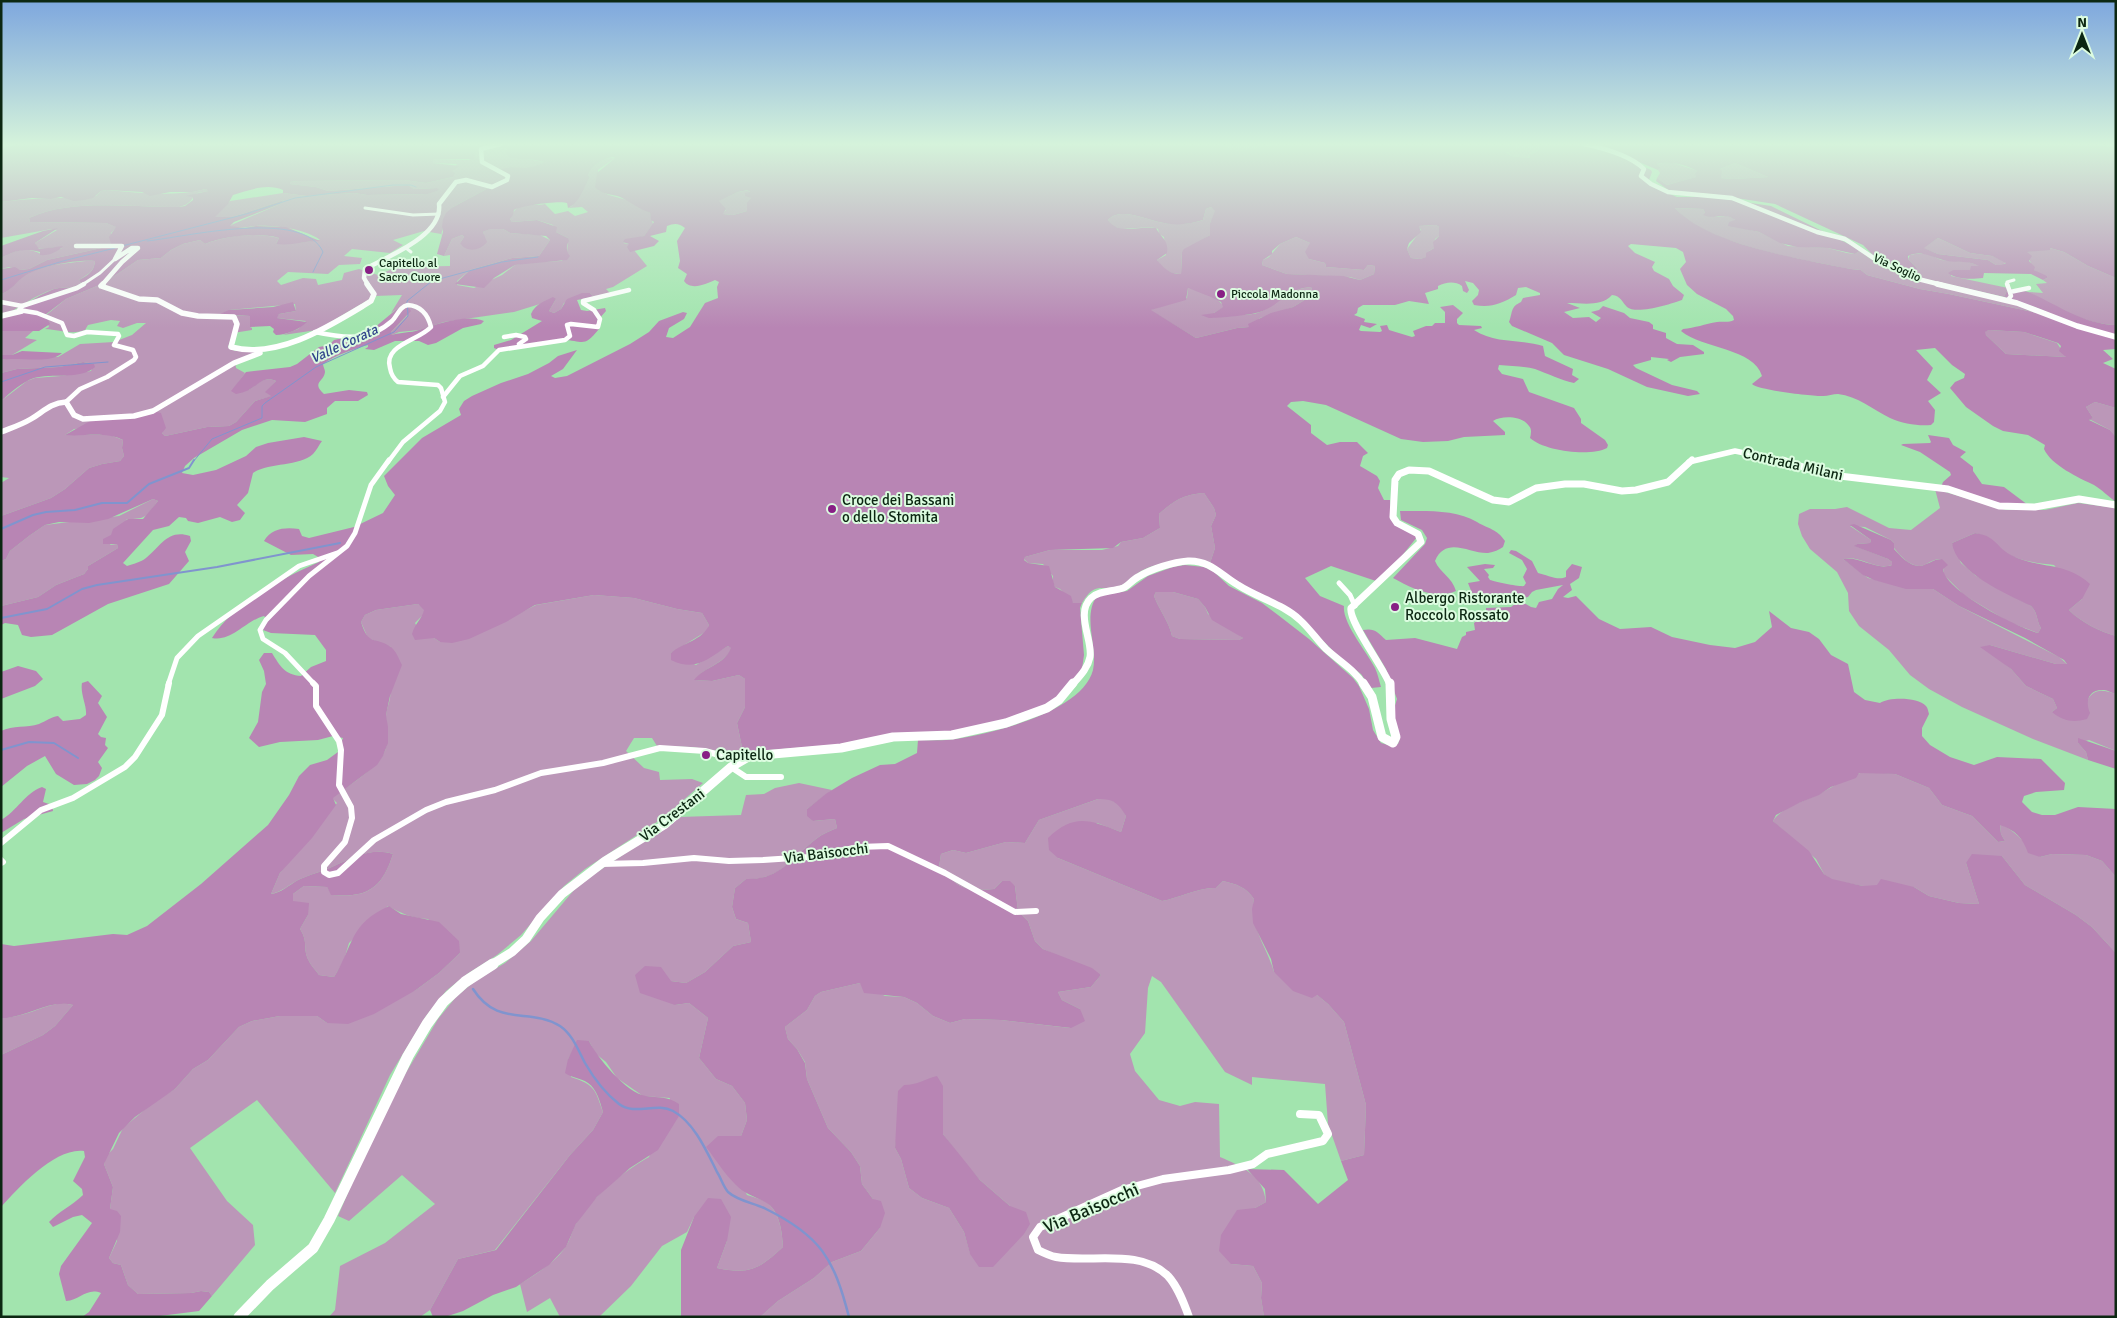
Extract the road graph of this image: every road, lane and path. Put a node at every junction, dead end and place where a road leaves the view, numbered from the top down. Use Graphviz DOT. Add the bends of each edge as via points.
graph roads {
  1 [pos="439,206"];
  2 [pos="1753,206"];
  3 [pos="365,208"];
  4 [pos="439,214"];
  5 [pos="76,246"];
  6 [pos="406,248"];
  7 [pos="411,252"];
  8 [pos="116,259"];
  9 [pos="2014,280"];
  10 [pos="2029,288"];
  11 [pos="629,290"];
  12 [pos="2010,292"];
  13 [pos="2008,300"];
  14 [pos="1,302"];
  15 [pos="22,308"];
  16 [pos="1,316"];
  17 [pos="315,332"];
  18 [pos="504,337"];
  19 [pos="2116,337"];
  20 [pos="516,346"];
  21 [pos="271,349"];
  22 [pos="443,396"];
  23 [pos="66,402"];
  24 [pos="1,432"];
  25 [pos="2116,506"];
  26 [pos="341,551"];
  27 [pos="1338,583"];
  28 [pos="1355,606"];
  29 [pos="740,760"];
  30 [pos="731,767"];
  31 [pos="781,777"];
  32 [pos="1,843"];
  33 [pos="601,864"];
  34 [pos="1036,911"];
  35 [pos="1300,1114"];
  36 [pos="239,1317"];
  37 [pos="1189,1317"];
  1 -- 4 [label="street"];
  2 -- 13 [label="street, Via Soglio" via="1817,232 1854,243 1878,261 1914,278"];
  3 -- 4 [label="street" via="413,215"];
  4 -- 6 [label="street" via="434,226"];
  5 -- 8 [label="street" via="122,246"];
  6 -- 7 [label="street"];
  6 -- 17 [label="street" via="365,269 363,276 372,290 373,299"];
  8 -- 15 [label="street" via="77,288"];
  8 -- 21 [label="street" via="132,248 138,248 101,286 139,299 157,300 198,316 234,317 237,324 231,347 239,350"];
  9 -- 12 [label="street" via="2007,282"];
  10 -- 12 [label="street"];
  11 -- 20 [label="street" via="583,301 600,319 598,327 571,324 567,328 570,336 564,340"];
  12 -- 13 [label="street"];
  13 -- 19 [label="street, Via Soglio"];
  14 -- 15 [label="street"];
  15 -- 16 [label="street"];
  15 -- 23 [label="street" via="62,323 67,334 72,336 87,332 118,334 120,336 114,345 133,350 136,357 107,377 73,392"];
  17 -- 21 [label="street"];
  17 -- 22 [label="street" via="347,339 362,337 386,327 401,308 414,306 425,313 430,329 396,349 388,363 396,381 438,385"];
  18 -- 20 [label="street" via="525,337"];
  20 -- 22 [label="street" via="497,352 483,366 460,376 448,394"];
  21 -- 23 [label="street" via="234,363 153,411 134,416 83,419 74,415"];
  22 -- 26 [label="street" via="442,408 407,437 370,485 352,540"];
  23 -- 24 [label="street" via="50,404 29,420"];
  25 -- 28 [label="street, Contrada Milani" via="2079,499 2035,507 2004,507 1956,491 1823,474 1738,451 1690,461 1668,482 1628,491 1565,484 1536,488 1516,500 1503,502 1429,471 1406,470 1395,480 1393,517 1397,523 1418,534 1421,542"];
  26 -- 29 [label="street, Via Crestani" via="309,576 260,630 263,639 285,653 316,686 316,706 340,741 338,785 352,818 345,842 324,866 324,872 330,875 338,873 374,840 432,807 486,793 540,773 660,748 705,751"];
  26 -- 32 [label="street" via="299,566 198,636 177,658 162,715 135,757 104,781 41,810"];
  27 -- 28 [label="street" via="1350,595"];
  28 -- 29 [label="street, Via Crestani" via="1350,610 1351,616 1391,687 1394,742 1382,737 1373,701 1362,680 1326,649 1300,620 1236,585 1211,565 1194,561 1150,572 1137,577 1124,588 1101,592 1090,599 1085,623 1090,662 1054,704 1000,725 952,734 904,736 832,749 750,756"];
  29 -- 30 [label="street, Via Crestani"];
  30 -- 31 [label="street" via="746,777"];
  30 -- 33 [label="street, Via Crestani" via="664,825"];
  33 -- 34 [label="street, Via Baisocchi" via="694,858 763,860 888,846 1015,912"];
  33 -- 36 [label="street, Via Crestani" via="562,894 512,952 465,982 442,1002 408,1056 330,1220 313,1248"];
  35 -- 37 [label="street, Via Baisocchi" via="1319,1115 1328,1134 1323,1141 1267,1154 1253,1164 1229,1170 1163,1179 1122,1190 1040,1228 1033,1237 1038,1250 1054,1257 1145,1263 1167,1274"];
}
